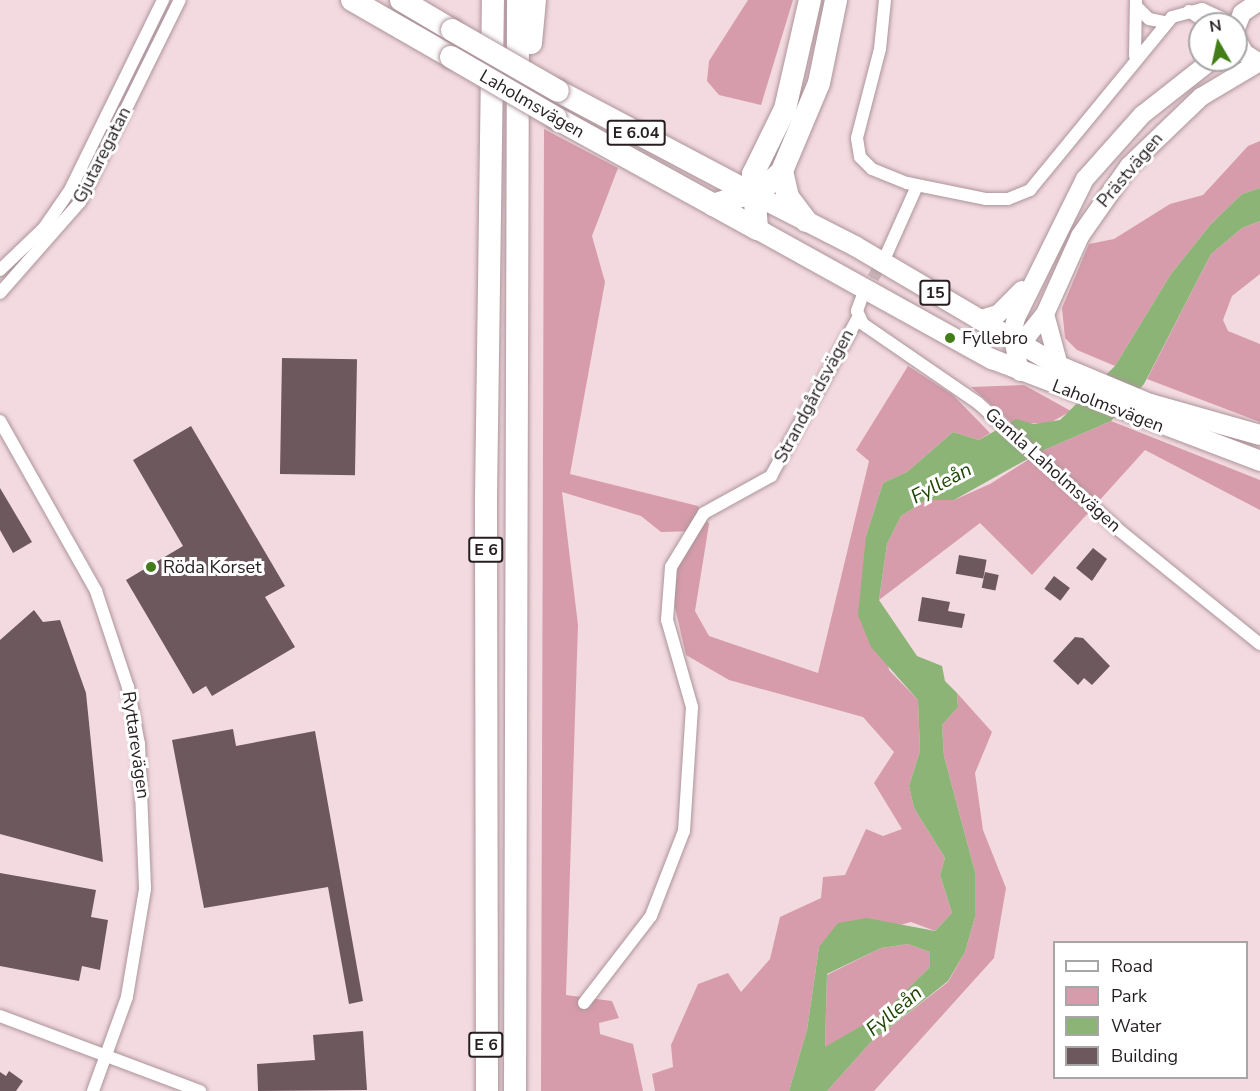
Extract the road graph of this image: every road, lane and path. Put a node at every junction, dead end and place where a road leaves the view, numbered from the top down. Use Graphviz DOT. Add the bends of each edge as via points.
graph roads {
  1 [pos="163,0"];
  2 [pos="180,0"];
  3 [pos="352,0"];
  4 [pos="401,0"];
  5 [pos="488,0"];
  6 [pos="493,0"];
  7 [pos="518,0"];
  8 [pos="535,0"];
  9 [pos="810,0"];
  10 [pos="836,0"];
  11 [pos="885,0"];
  12 [pos="1136,3"];
  13 [pos="1188,10"];
  14 [pos="1191,12"];
  15 [pos="1215,12"];
  16 [pos="1165,22"];
  17 [pos="493,33"];
  18 [pos="1134,60"];
  19 [pos="1259,63"];
  20 [pos="1196,72"];
  21 [pos="761,156"];
  22 [pos="782,171"];
  23 [pos="714,174"];
  24 [pos="917,186"];
  25 [pos="751,193"];
  26 [pos="713,205"];
  27 [pos="806,220"];
  28 [pos="757,229"];
  29 [pos="515,245"];
  30 [pos="887,253"];
  31 [pos="0,270"];
  32 [pos="1034,275"];
  33 [pos="0,293"];
  34 [pos="862,297"];
  35 [pos="1045,314"];
  36 [pos="858,318"];
  37 [pos="978,320"];
  38 [pos="1013,342"];
  39 [pos="959,343"];
  40 [pos="1059,366"];
  41 [pos="1020,372"];
  42 [pos="0,421"];
  43 [pos="1260,435"];
  44 [pos="1260,461"];
  45 [pos="1260,644"];
  46 [pos="584,1003"];
  47 [pos="0,1016"];
  48 [pos="106,1053"];
  49 [pos="93,1091"];
  50 [pos="200,1091"];
  51 [pos="487,1091"];
  52 [pos="515,1091"];
  1 -- 31 [label="street, Gjutaregatan" via="70,190 38,234"];
  2 -- 33 [label="street, Gjutaregatan" via="80,202"];
  3 -- 26 [label="highway, Laholmsvägen / E 6.04, bridge"];
  4 -- 23 [label="highway, Laholmsvägen / E 6.04, bridge" via="558,91"];
  5 -- 17 [label="highway"];
  6 -- 17 [label="highway, E 6"];
  7 -- 29 [label="highway, E 6"];
  8 -- 29 [label="highway" via="526,221"];
  9 -- 21 [label="highway" via="794,83"];
  10 -- 22 [label="highway" via="819,83"];
  11 -- 24 [label="street" via="880,49 858,152 872,169"];
  12 -- 16 [label="street" via="1149,19"];
  12 -- 18 [label="street"];
  13 -- 14 [label="street"];
  13 -- 15 [label="street"];
  13 -- 16 [label="street"];
  16 -- 18 [label="street"];
  17 -- 51 [label="highway, E 6" via="486,498"];
  18 -- 24 [label="street" via="1030,190 1008,199 986,199"];
  19 -- 35 [label="street, Prästvägen" via="1201,97 1129,166 1080,236"];
  20 -- 32 [label="street, Prästvägen" via="1142,115 1101,157 1068,207"];
  21 -- 23 [label="highway"];
  21 -- 25 [label="highway"];
  22 -- 25 [label="highway"];
  22 -- 27 [label="highway" via="788,197"];
  23 -- 25 [label="highway, Laholmsvägen / E 6.04"];
  24 -- 30 [label="street"];
  25 -- 26 [label="highway"];
  25 -- 27 [label="main road, Laholmsvägen / 15"];
  25 -- 28 [label="highway"];
  26 -- 28 [label="highway, Laholmsvägen / E 6.04"];
  27 -- 37 [label="main road, Laholmsvägen / 15"];
  28 -- 39 [label="main road, Laholmsvägen / 15"];
  29 -- 52 [label="highway, E 6"];
  32 -- 37 [label="street, Prästvägen" via="1006,308"];
  32 -- 38 [label="street, Prästvägen" via="1016,318"];
  34 -- 36 [label="street"];
  35 -- 38 [label="street, Prästvägen" via="1028,335"];
  35 -- 40 [label="street"];
  36 -- 45 [label="street, Gamla Laholmsvägen" via="994,417 1042,463"];
  36 -- 46 [label="street, Strandgårdsvägen" via="771,476 704,513 671,567 667,620 692,707 684,831 651,916"];
  37 -- 38 [label="main road, Laholmsvägen / 15"];
  38 -- 39 [label="main road, Laholmsvägen / 15"];
  38 -- 40 [label="main road, Laholmsvägen / 15"];
  38 -- 41 [label="street, Prästvägen"];
  39 -- 41 [label="main road, Laholmsvägen / 15"];
  40 -- 43 [label="main road, Laholmsvägen / 15" via="1206,420"];
  41 -- 44 [label="main road, Laholmsvägen / 15"];
  42 -- 48 [label="street, Ryttarevägen" via="96,591 128,687 139,744 146,889 127,997"];
  47 -- 48 [label="street"];
  48 -- 49 [label="street, Ryttarevägen"];
  48 -- 50 [label="street"];
}
